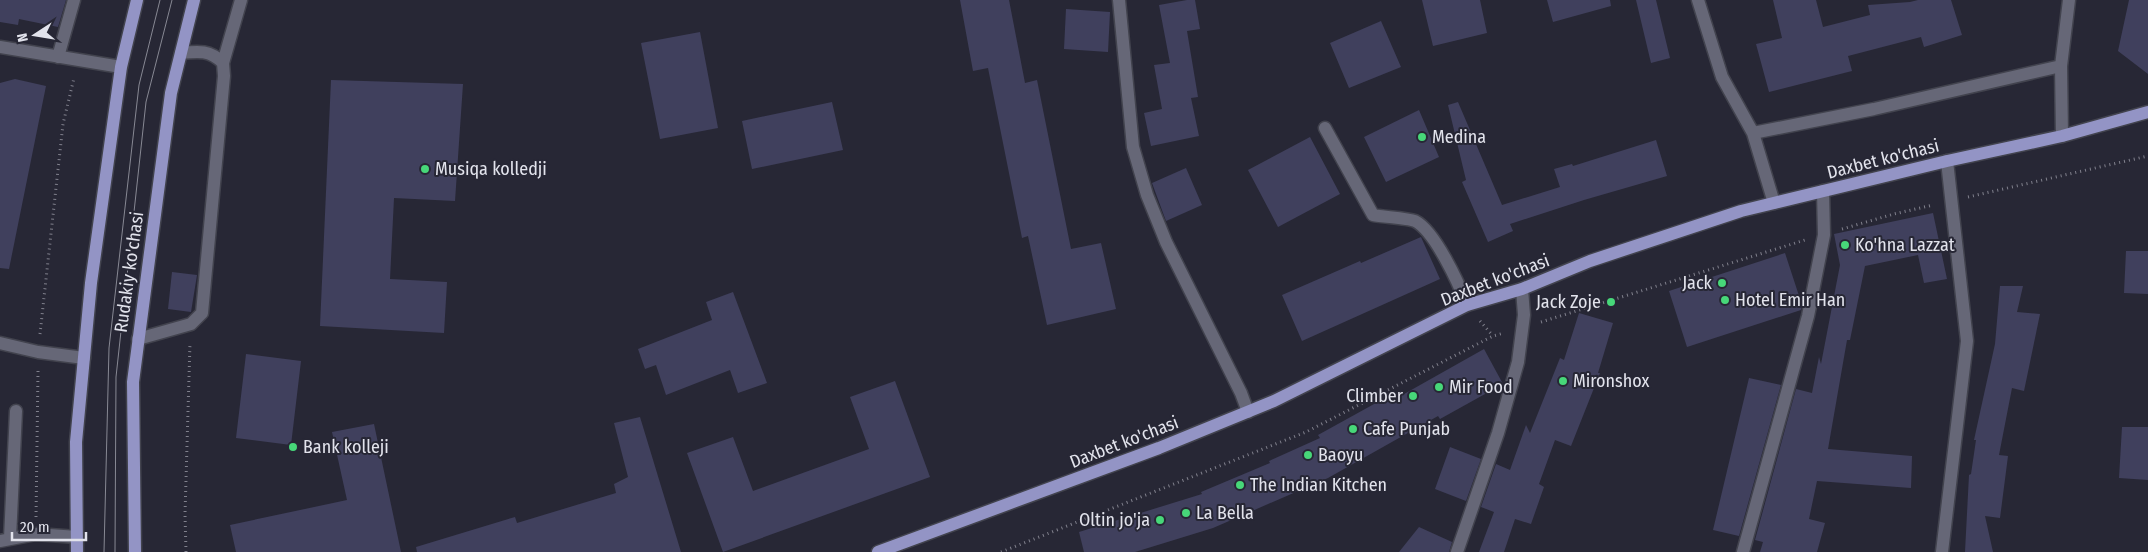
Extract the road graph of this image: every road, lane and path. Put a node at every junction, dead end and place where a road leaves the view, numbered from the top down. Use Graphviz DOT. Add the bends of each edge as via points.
graph roads {
  1 [pos="74,0"];
  2 [pos="137,0"];
  3 [pos="194,0"];
  4 [pos="241,0"];
  5 [pos="1119,0"];
  6 [pos="1698,0"];
  7 [pos="2069,0"];
  8 [pos="0,48"];
  9 [pos="181,53"];
  10 [pos="58,57"];
  11 [pos="78,61"];
  12 [pos="223,63"];
  13 [pos="2061,66"];
  14 [pos="121,67"];
  15 [pos="2148,112"];
  16 [pos="1325,128"];
  17 [pos="1754,133"];
  18 [pos="2062,136"];
  19 [pos="2148,156"];
  20 [pos="1948,161"];
  21 [pos="1823,191"];
  22 [pos="1952,201"];
  23 [pos="1774,203"];
  24 [pos="1824,234"];
  25 [pos="1522,289"];
  26 [pos="1467,305"];
  27 [pos="190,324"];
  28 [pos="1523,328"];
  29 [pos="138,339"];
  30 [pos="0,343"];
  31 [pos="38,352"];
  32 [pos="84,358"];
  33 [pos="16,411"];
  34 [pos="1248,412"];
  35 [pos="36,534"];
  36 [pos="77,537"];
  37 [pos="5,540"];
  38 [pos="77,552"];
  39 [pos="135,552"];
  40 [pos="186,552"];
  41 [pos="878,552"];
  42 [pos="1001,552"];
  43 [pos="1457,552"];
  44 [pos="1743,552"];
  45 [pos="1942,552"];
  1 -- 10 [label="street"];
  2 -- 14 [label="main road, Rudakiy ko'chasi"];
  3 -- 9 [label="main road, Rudakiy ko'chasi"];
  4 -- 12 [label="street"];
  5 -- 34 [label="street" via="1133,147 1147,195 1166,242"];
  6 -- 17 [label="street" via="1722,77"];
  7 -- 13 [label="street"];
  8 -- 10 [label="street"];
  9 -- 12 [label="street" via="204,51"];
  9 -- 29 [label="main road, Rudakiy ko'chasi" via="171,93"];
  10 -- 11 [label="street"];
  11 -- 14 [label="street"];
  11 -- 31 [label="path" via="63,124"];
  12 -- 27 [label="street" via="202,313"];
  13 -- 17 [label="street" via="1874,110"];
  13 -- 18 [label="street"];
  14 -- 32 [label="main road, Rudakiy ko'chasi" via="91,283"];
  15 -- 18 [label="main road, Daxbet ko'chasi"];
  16 -- 26 [label="street" via="1373,215 1413,220 1425,227 1457,279"];
  17 -- 23 [label="street"];
  18 -- 20 [label="main road, Daxbet ko'chasi"];
  19 -- 22 [label="path"];
  20 -- 21 [label="main road, Daxbet ko'chasi"];
  20 -- 22 [label="street"];
  21 -- 23 [label="main road, Daxbet ko'chasi"];
  21 -- 24 [label="street"];
  22 -- 24 [label="path"];
  22 -- 45 [label="street" via="1966,341"];
  23 -- 25 [label="main road, Daxbet ko'chasi" via="1740,211 1590,261"];
  24 -- 28 [label="path"];
  24 -- 44 [label="street" via="1808,316"];
  25 -- 26 [label="main road, Daxbet ko'chasi"];
  25 -- 28 [label="street"];
  26 -- 34 [label="main road, Daxbet ko'chasi"];
  27 -- 29 [label="street"];
  27 -- 40 [label="path"];
  28 -- 42 [label="path" via="1493,336 1306,432"];
  28 -- 43 [label="street" via="1518,362 1498,433"];
  29 -- 39 [label="main road, Rudakiy ko'chasi" via="133,382"];
  30 -- 31 [label="street"];
  31 -- 32 [label="street"];
  31 -- 35 [label="path"];
  32 -- 36 [label="main road, Rudakiy ko'chasi" via="76,442"];
  33 -- 37 [label="street"];
  34 -- 41 [label="main road, Daxbet ko'chasi"];
  35 -- 36 [label="street"];
  35 -- 37 [label="street"];
  36 -- 38 [label="main road, Rudakiy ko'chasi"];
}
